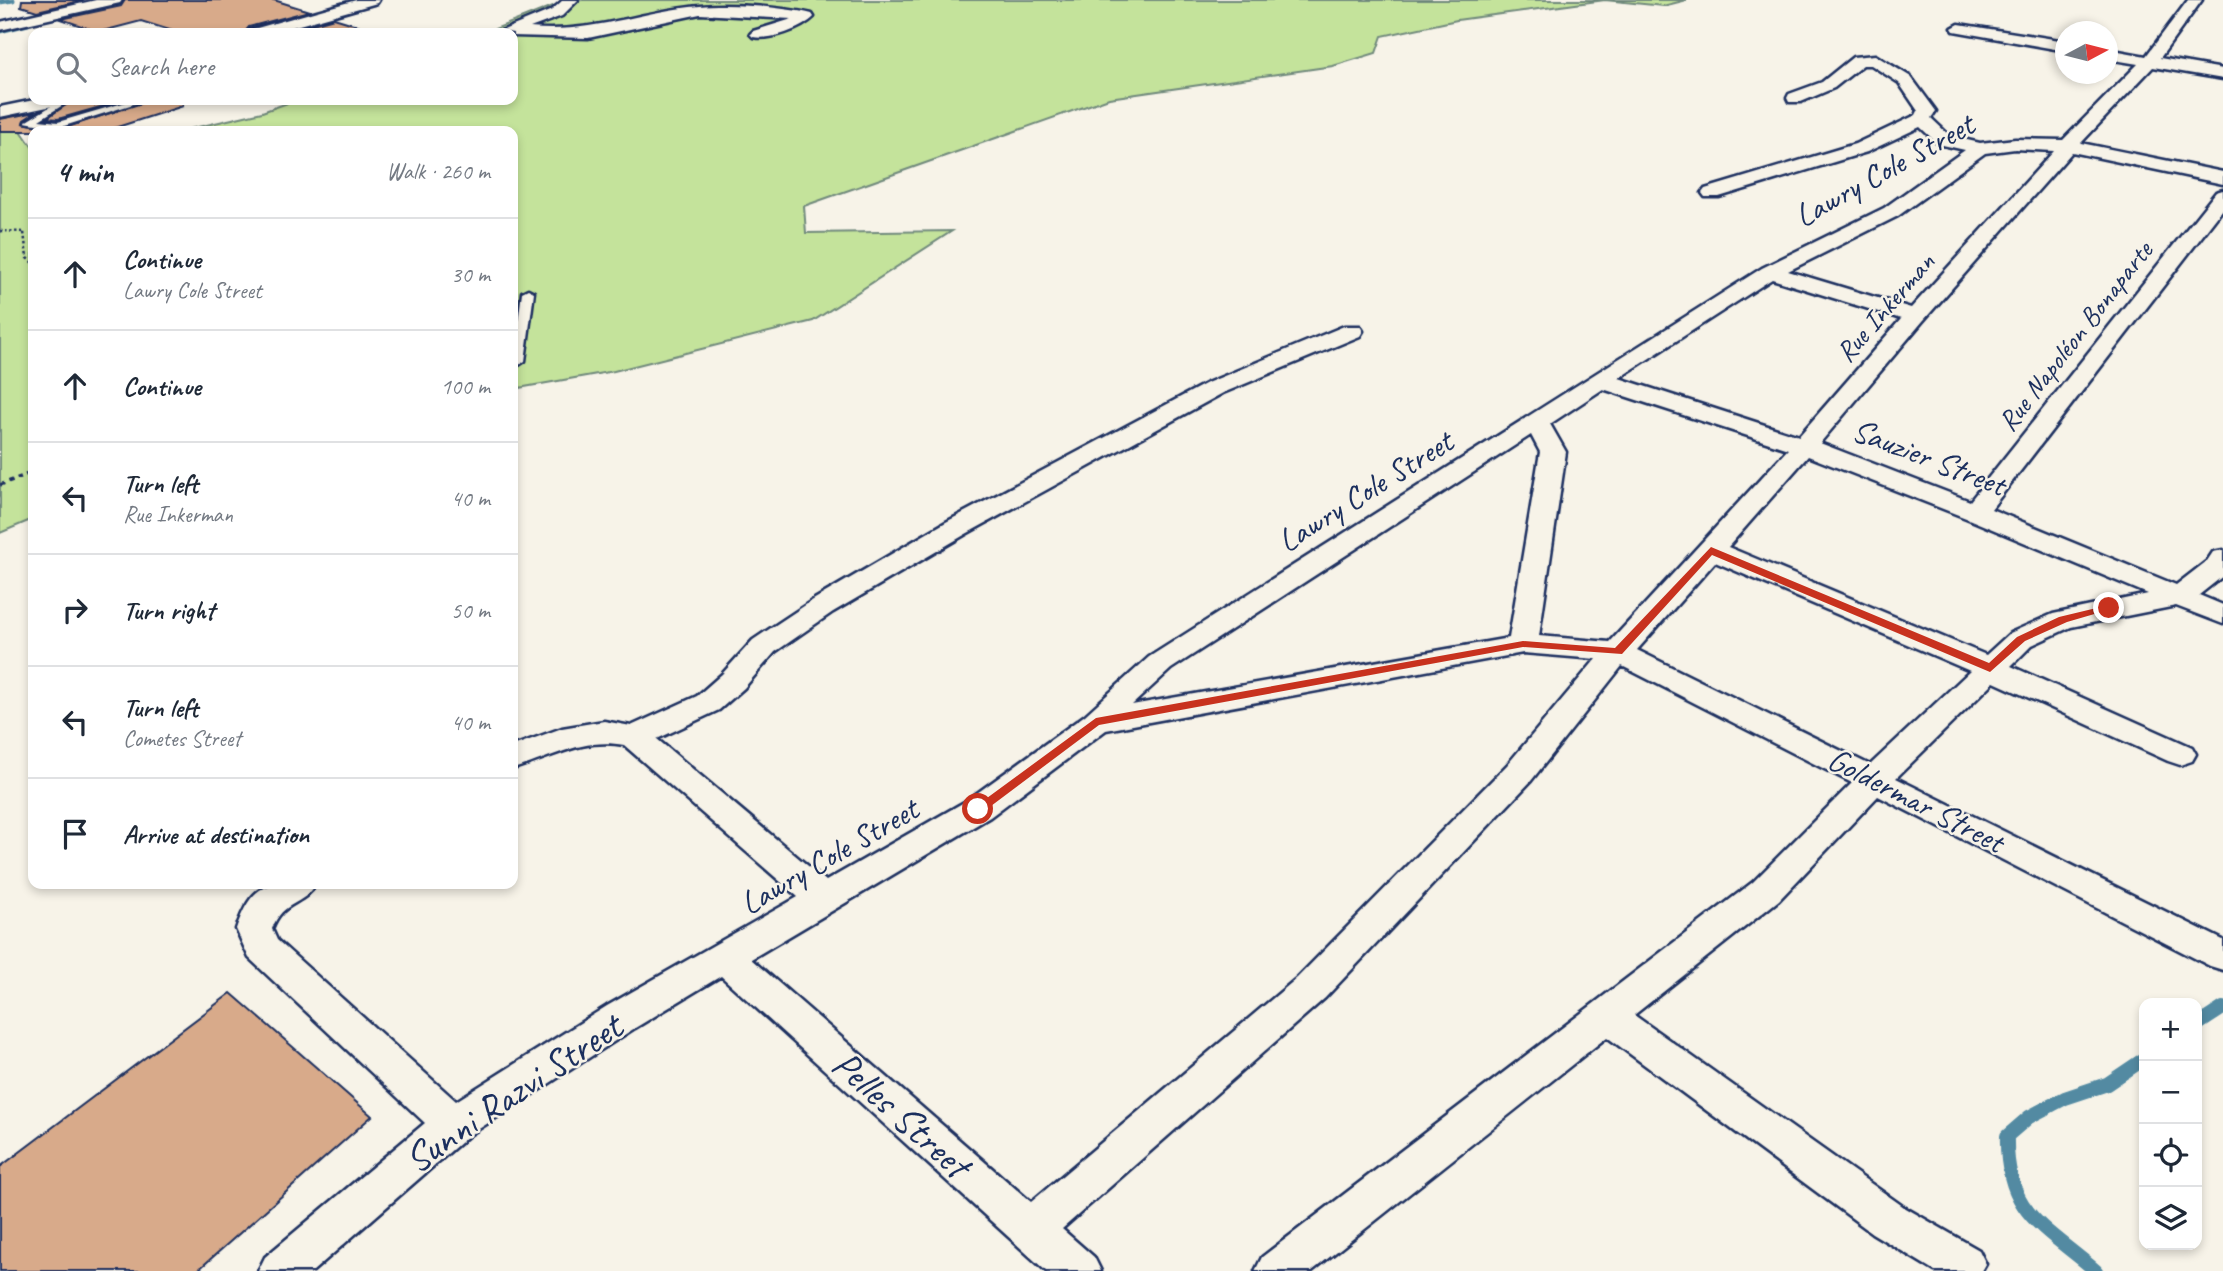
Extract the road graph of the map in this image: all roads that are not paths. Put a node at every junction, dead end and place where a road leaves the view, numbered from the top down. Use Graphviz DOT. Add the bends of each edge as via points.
graph roads {
  1 [pos="114,0"];
  2 [pos="372,0"];
  3 [pos="571,0"];
  4 [pos="2195,0"];
  5 [pos="0,26"];
  6 [pos="273,28"];
  7 [pos="517,28"];
  8 [pos="1959,28"];
  9 [pos="518,32"];
  10 [pos="758,34"];
  11 [pos="2055,44"];
  12 [pos="2118,56"];
  13 [pos="2150,61"];
  14 [pos="2223,74"];
  15 [pos="1795,97"];
  16 [pos="32,105"];
  17 [pos="59,105"];
  18 [pos="125,105"];
  19 [pos="0,112"];
  20 [pos="1922,119"];
  21 [pos="2068,146"];
  22 [pos="1980,148"];
  23 [pos="2223,178"];
  24 [pos="1712,193"];
  25 [pos="2223,196"];
  26 [pos="1769,272"];
  27 [pos="528,292"];
  28 [pos="1915,316"];
  29 [pos="1352,331"];
  30 [pos="519,361"];
  31 [pos="1603,381"];
  32 [pos="1537,423"];
  33 [pos="1804,446"];
  34 [pos="1975,512"];
  35 [pos="1711,550"];
  36 [pos="2223,558"];
  37 [pos="2178,597"];
  38 [pos="2223,615"];
  39 [pos="1523,644"];
  40 [pos="1618,652"];
  41 [pos="1990,668"];
  42 [pos="1096,722"];
  43 [pos="634,737"];
  44 [pos="2180,754"];
  45 [pos="518,756"];
  46 [pos="1875,779"];
  47 [pos="290,889"];
  48 [pos="824,899"];
  49 [pos="2218,953"];
  50 [pos="725,958"];
  51 [pos="1606,1015"];
  52 [pos="453,1124"];
  53 [pos="1030,1229"];
  54 [pos="1964,1264"];
  55 [pos="281,1271"];
  56 [pos="1078,1271"];
  57 [pos="1278,1271"];
  1 -- 5 [label="street"];
  2 -- 6 [label="street"];
  3 -- 7 [label="street" via="557,13"];
  4 -- 13 [label="street, Rue Inkerman"];
  8 -- 11 [label="street"];
  9 -- 10 [label="street" via="589,33 700,10 807,17"];
  12 -- 13 [label="street"];
  13 -- 14 [label="street"];
  13 -- 21 [label="street, Rue Inkerman"];
  15 -- 20 [label="street" via="1828,85 1859,60 1875,60 1905,80 1927,111"];
  16 -- 19 [label="street"];
  17 -- 18 [label="lane" via="30,122 58,125"];
  20 -- 22 [label="street" via="1944,140"];
  20 -- 24 [label="street" via="1861,148"];
  21 -- 22 [label="street, Lawry Cole Street"];
  21 -- 23 [label="street, Lawry Cole Street"];
  21 -- 28 [label="street, Rue Inkerman"];
  22 -- 26 [label="street, Lawry Cole Street" via="1891,212"];
  25 -- 34 [label="street, Rue Napoléon Bonaparte"];
  26 -- 28 [label="street"];
  26 -- 31 [label="street, Lawry Cole Street"];
  27 -- 30 [label="lane"];
  28 -- 33 [label="street, Rue Inkerman"];
  29 -- 43 [label="street" via="1215,388 956,528 764,646 708,703"];
  31 -- 32 [label="street, Lawry Cole Street"];
  31 -- 33 [label="street, Sauzier Street"];
  32 -- 39 [label="street" via="1553,452"];
  32 -- 42 [label="street, Lawry Cole Street" via="1160,663"];
  33 -- 34 [label="street, Sauzier Street"];
  33 -- 35 [label="street, Rue Inkerman"];
  34 -- 37 [label="street, Sauzier Street"];
  35 -- 40 [label="street, Rue Inkerman"];
  35 -- 41 [label="street"];
  36 -- 37 [label="street"];
  37 -- 38 [label="street, Sauzier Street"];
  37 -- 41 [label="street" via="2063,620 2021,639"];
  39 -- 40 [label="street"];
  39 -- 42 [label="street"];
  40 -- 46 [label="street, Goldermar Street"];
  40 -- 53 [label="street, Rue Inkerman" via="1519,773 1311,988"];
  41 -- 44 [label="street"];
  41 -- 46 [label="street"];
  42 -- 48 [label="street, Lawry Cole Street" via="978,809"];
  43 -- 45 [label="street" via="604,731 562,738"];
  43 -- 48 [label="street"];
  46 -- 49 [label="street, Goldermar Street"];
  46 -- 51 [label="street" via="1766,891"];
  47 -- 52 [label="street" via="262,906 254,929 262,948"];
  48 -- 50 [label="street, Lawry Cole Street"];
  50 -- 52 [label="street, Sunni Razvi Street" via="621,1017"];
  50 -- 53 [label="street, Pelles Street"];
  51 -- 54 [label="street" via="1888,1220"];
  51 -- 57 [label="street"];
  52 -- 55 [label="street, Sunni Razvi Street"];
  53 -- 56 [label="street, Pelles Street"];
}
